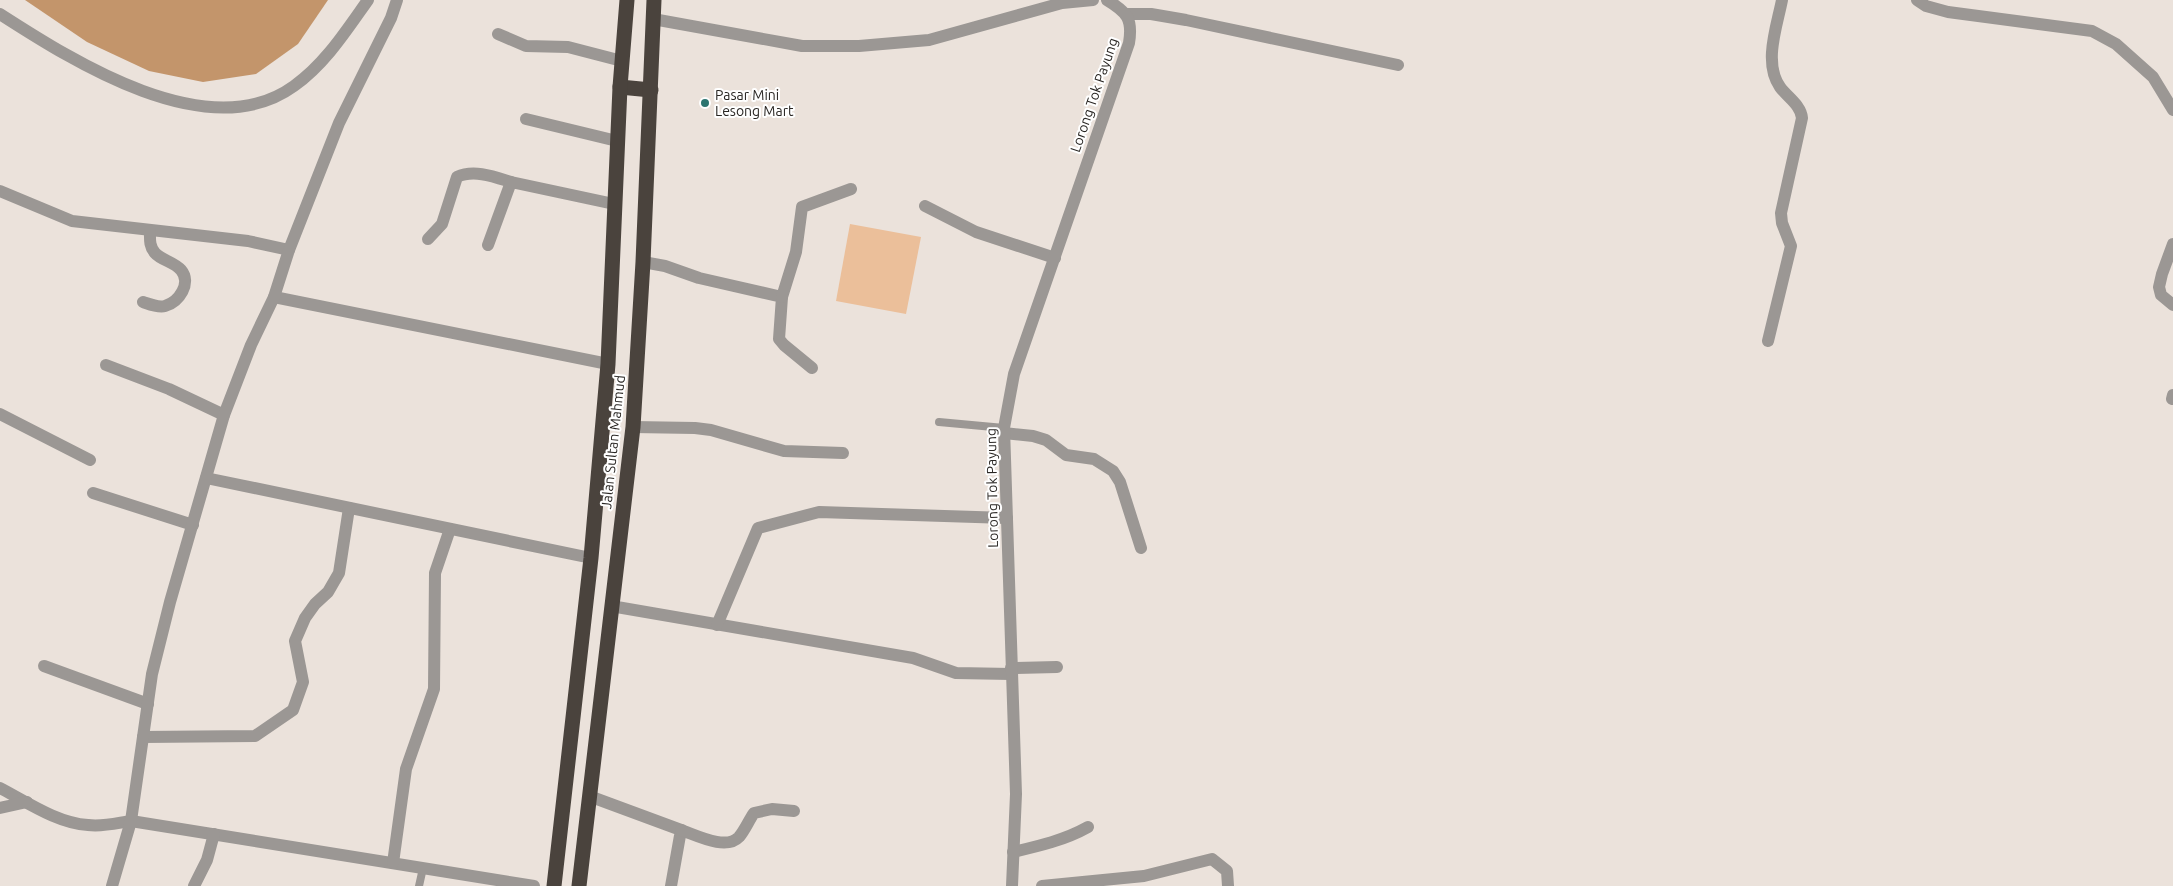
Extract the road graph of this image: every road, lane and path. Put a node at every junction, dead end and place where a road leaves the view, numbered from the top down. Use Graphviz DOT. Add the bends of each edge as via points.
graph roads {
  1 [pos="368,0"];
  2 [pos="397,0"];
  3 [pos="627,0"];
  4 [pos="654,0"];
  5 [pos="1092,0"];
  6 [pos="1107,0"];
  7 [pos="1782,0"];
  8 [pos="1917,0"];
  9 [pos="0,14"];
  10 [pos="1126,14"];
  11 [pos="654,19"];
  12 [pos="498,34"];
  13 [pos="622,62"];
  14 [pos="1398,65"];
  15 [pos="620,87"];
  16 [pos="651,90"];
  17 [pos="2173,110"];
  18 [pos="526,119"];
  19 [pos="617,141"];
  20 [pos="511,182"];
  21 [pos="850,189"];
  22 [pos="0,191"];
  23 [pos="614,204"];
  24 [pos="925,206"];
  25 [pos="150,231"];
  26 [pos="428,239"];
  27 [pos="488,244"];
  28 [pos="2173,244"];
  29 [pos="288,250"];
  30 [pos="1055,258"];
  31 [pos="643,262"];
  32 [pos="274,297"];
  33 [pos="782,297"];
  34 [pos="143,302"];
  35 [pos="2173,305"];
  36 [pos="1768,341"];
  37 [pos="608,364"];
  38 [pos="106,365"];
  39 [pos="812,368"];
  40 [pos="0,414"];
  41 [pos="224,416"];
  42 [pos="939,422"];
  43 [pos="633,427"];
  44 [pos="1004,431"];
  45 [pos="843,453"];
  46 [pos="90,460"];
  47 [pos="206,478"];
  48 [pos="93,492"];
  49 [pos="348,508"];
  50 [pos="1008,518"];
  51 [pos="193,525"];
  52 [pos="450,529"];
  53 [pos="1141,548"];
  54 [pos="591,558"];
  55 [pos="611,606"];
  56 [pos="717,625"];
  57 [pos="44,666"];
  58 [pos="1057,667"];
  59 [pos="1011,671"];
  60 [pos="148,704"];
  61 [pos="143,737"];
  62 [pos="0,788"];
  63 [pos="589,796"];
  64 [pos="27,802"];
  65 [pos="0,808"];
  66 [pos="794,811"];
  67 [pos="131,821"];
  68 [pos="1088,826"];
  69 [pos="681,830"];
  70 [pos="214,834"];
  71 [pos="1013,852"];
  72 [pos="393,863"];
  73 [pos="423,868"];
  74 [pos="112,886"];
  75 [pos="194,886"];
  76 [pos="419,886"];
  77 [pos="534,886"];
  78 [pos="554,886"];
  79 [pos="579,886"];
  80 [pos="671,886"];
  81 [pos="1012,886"];
  82 [pos="1042,886"];
  83 [pos="1228,886"];
  1 -- 9 [label="street" via="342,37 293,87 277,96 239,107 184,103 143,92 76,62"];
  2 -- 29 [label="street" via="339,123"];
  3 -- 13 [label="highway, Jalan Sultan Mahmud"];
  4 -- 11 [label="highway, Jalan Sultan Mahmud"];
  5 -- 11 [label="street" via="1062,3 930,40 858,46 802,46"];
  6 -- 10 [label="street"];
  7 -- 36 [label="street" via="1771,62 1779,86 1800,109 1802,118 1781,213 1791,246"];
  8 -- 17 [label="street" via="1948,12 2092,31 2116,44 2151,75"];
  10 -- 14 [label="street" via="1186,20"];
  10 -- 30 [label="street, Lorong Tok Payung" via="1131,28 1129,43"];
  11 -- 16 [label="highway, Jalan Sultan Mahmud"];
  12 -- 13 [label="street" via="526,46 568,47"];
  13 -- 15 [label="highway, Jalan Sultan Mahmud"];
  15 -- 16 [label="highway"];
  15 -- 19 [label="highway, Jalan Sultan Mahmud"];
  16 -- 31 [label="highway, Jalan Sultan Mahmud"];
  18 -- 19 [label="street"];
  19 -- 23 [label="highway, Jalan Sultan Mahmud"];
  20 -- 23 [label="street"];
  20 -- 26 [label="street" via="485,175 463,174 457,177 442,224"];
  20 -- 27 [label="street"];
  21 -- 33 [label="street" via="802,207 796,252"];
  22 -- 25 [label="street" via="72,221"];
  23 -- 37 [label="highway, Jalan Sultan Mahmud"];
  24 -- 30 [label="street" via="976,232"];
  25 -- 29 [label="street" via="248,241"];
  25 -- 34 [label="street" via="150,243 155,254 181,270 185,284 178,299 165,307"];
  28 -- 35 [label="street" via="2159,287 2161,296"];
  29 -- 32 [label="street"];
  30 -- 44 [label="street, Lorong Tok Payung" via="1014,374"];
  31 -- 33 [label="street"];
  31 -- 43 [label="highway, Jalan Sultan Mahmud"];
  32 -- 37 [label="street"];
  32 -- 41 [label="street" via="251,345"];
  33 -- 39 [label="street" via="779,340"];
  37 -- 54 [label="highway, Jalan Sultan Mahmud"];
  38 -- 41 [label="street" via="169,389"];
  40 -- 46 [label="street"];
  41 -- 47 [label="street"];
  42 -- 44 [label="lane"];
  43 -- 45 [label="street" via="695,428 784,450"];
  43 -- 55 [label="highway, Jalan Sultan Mahmud"];
  44 -- 50 [label="street, Lorong Tok Payung"];
  44 -- 53 [label="street" via="1046,440 1066,455 1094,459 1113,471 1120,482"];
  47 -- 49 [label="street"];
  47 -- 51 [label="street"];
  48 -- 51 [label="street"];
  49 -- 52 [label="street"];
  49 -- 61 [label="street" via="340,573 305,618 295,641 303,682 294,710 255,736"];
  50 -- 56 [label="street" via="819,512 758,528"];
  50 -- 59 [label="street, Lorong Tok Payung"];
  51 -- 60 [label="street" via="152,674"];
  52 -- 54 [label="street"];
  52 -- 72 [label="street" via="435,573 434,689 406,769"];
  54 -- 78 [label="highway, Jalan Sultan Mahmud"];
  55 -- 56 [label="street"];
  55 -- 63 [label="highway, Jalan Sultan Mahmud"];
  56 -- 59 [label="street" via="913,658 956,673"];
  57 -- 60 [label="street"];
  58 -- 59 [label="street"];
  59 -- 71 [label="street, Lorong Tok Payung" via="1016,794"];
  60 -- 61 [label="street"];
  61 -- 67 [label="street"];
  62 -- 64 [label="street"];
  63 -- 69 [label="street"];
  63 -- 79 [label="highway, Jalan Sultan Mahmud"];
  64 -- 65 [label="street"];
  64 -- 67 [label="street" via="78,824 101,826"];
  66 -- 69 [label="street" via="772,809 754,812 739,837 732,842 718,842"];
  67 -- 70 [label="street"];
  67 -- 74 [label="street"];
  68 -- 71 [label="street" via="1039,846"];
  69 -- 80 [label="street"];
  70 -- 72 [label="street"];
  70 -- 75 [label="street" via="207,860"];
  71 -- 81 [label="street, Lorong Tok Payung"];
  72 -- 73 [label="street"];
  73 -- 76 [label="lane"];
  73 -- 77 [label="street"];
  82 -- 83 [label="street" via="1144,876 1212,859 1227,871"];
}
